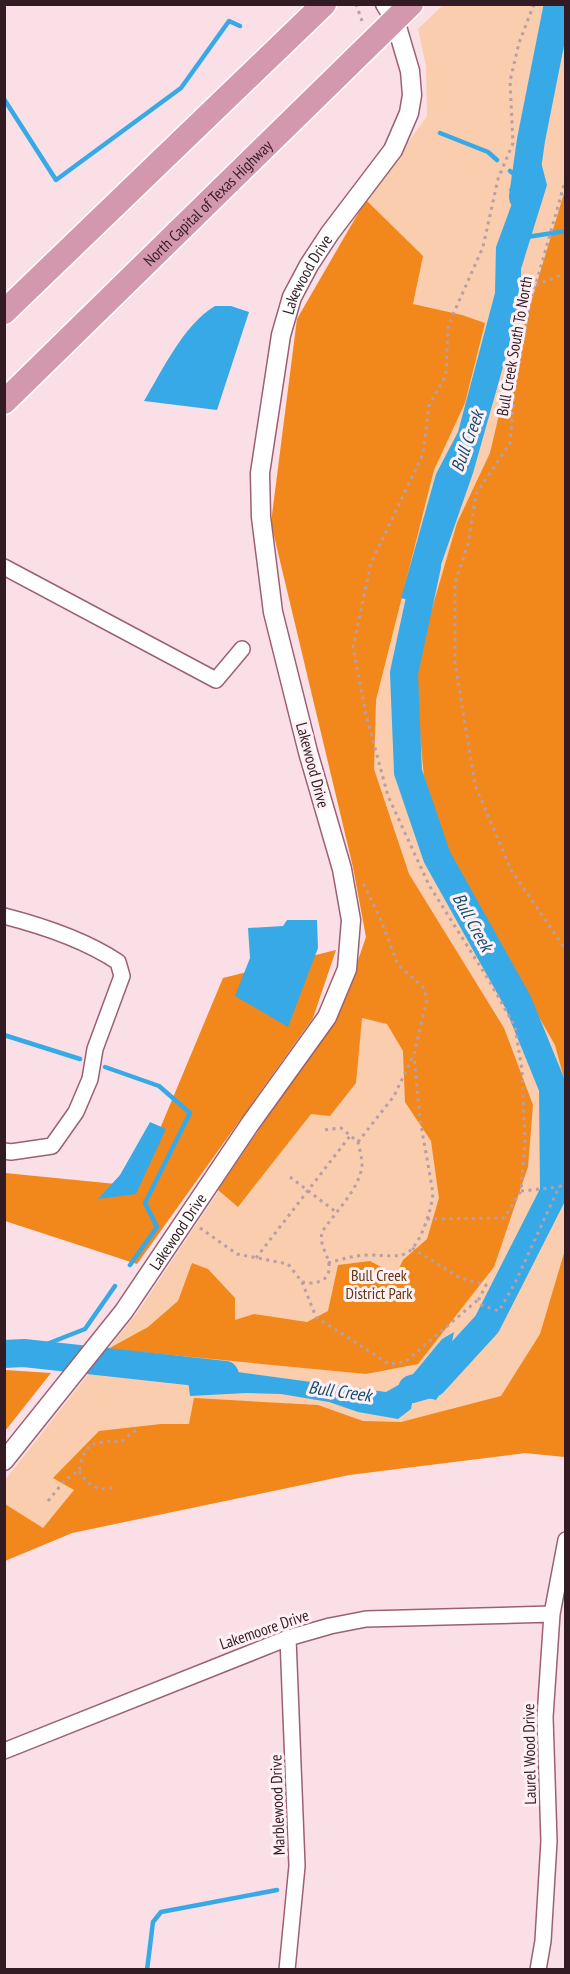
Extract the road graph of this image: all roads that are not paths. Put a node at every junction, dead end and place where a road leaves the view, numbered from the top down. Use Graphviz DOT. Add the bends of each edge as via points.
graph roads {
  1 [pos="324,4"];
  2 [pos="397,10"];
  3 [pos="4,312"];
  4 [pos="4,402"];
  5 [pos="4,567"];
  6 [pos="242,649"];
  7 [pos="4,916"];
  8 [pos="4,1150"];
  9 [pos="4,1461"];
  10 [pos="566,1540"];
  11 [pos="552,1614"];
  12 [pos="288,1638"];
  13 [pos="4,1751"];
  14 [pos="286,1970"];
  15 [pos="538,1970"];
  1 -- 3 [label="highway"];
  2 -- 4 [label="highway, North Capital of Texas Highway"];
  2 -- 9 [label="street, Lakewood Drive" via="410,71 409,113 393,150 330,233 292,297 280,335 260,473 261,517 273,612 343,875 351,920 346,969 327,1017 124,1311"];
  5 -- 6 [label="street" via="216,680"];
  7 -- 8 [label="street" via="99,950 118,962 122,976 76,1112 52,1146"];
  10 -- 11 [label="street, Laurel Wood Drive"];
  11 -- 12 [label="street, Lakemoore Drive" via="366,1619"];
  11 -- 15 [label="street, Laurel Wood Drive" via="545,1717 549,1841"];
  12 -- 13 [label="street, Lakemoore Drive"];
  12 -- 14 [label="street, Marblewood Drive" via="297,1866"];
}
